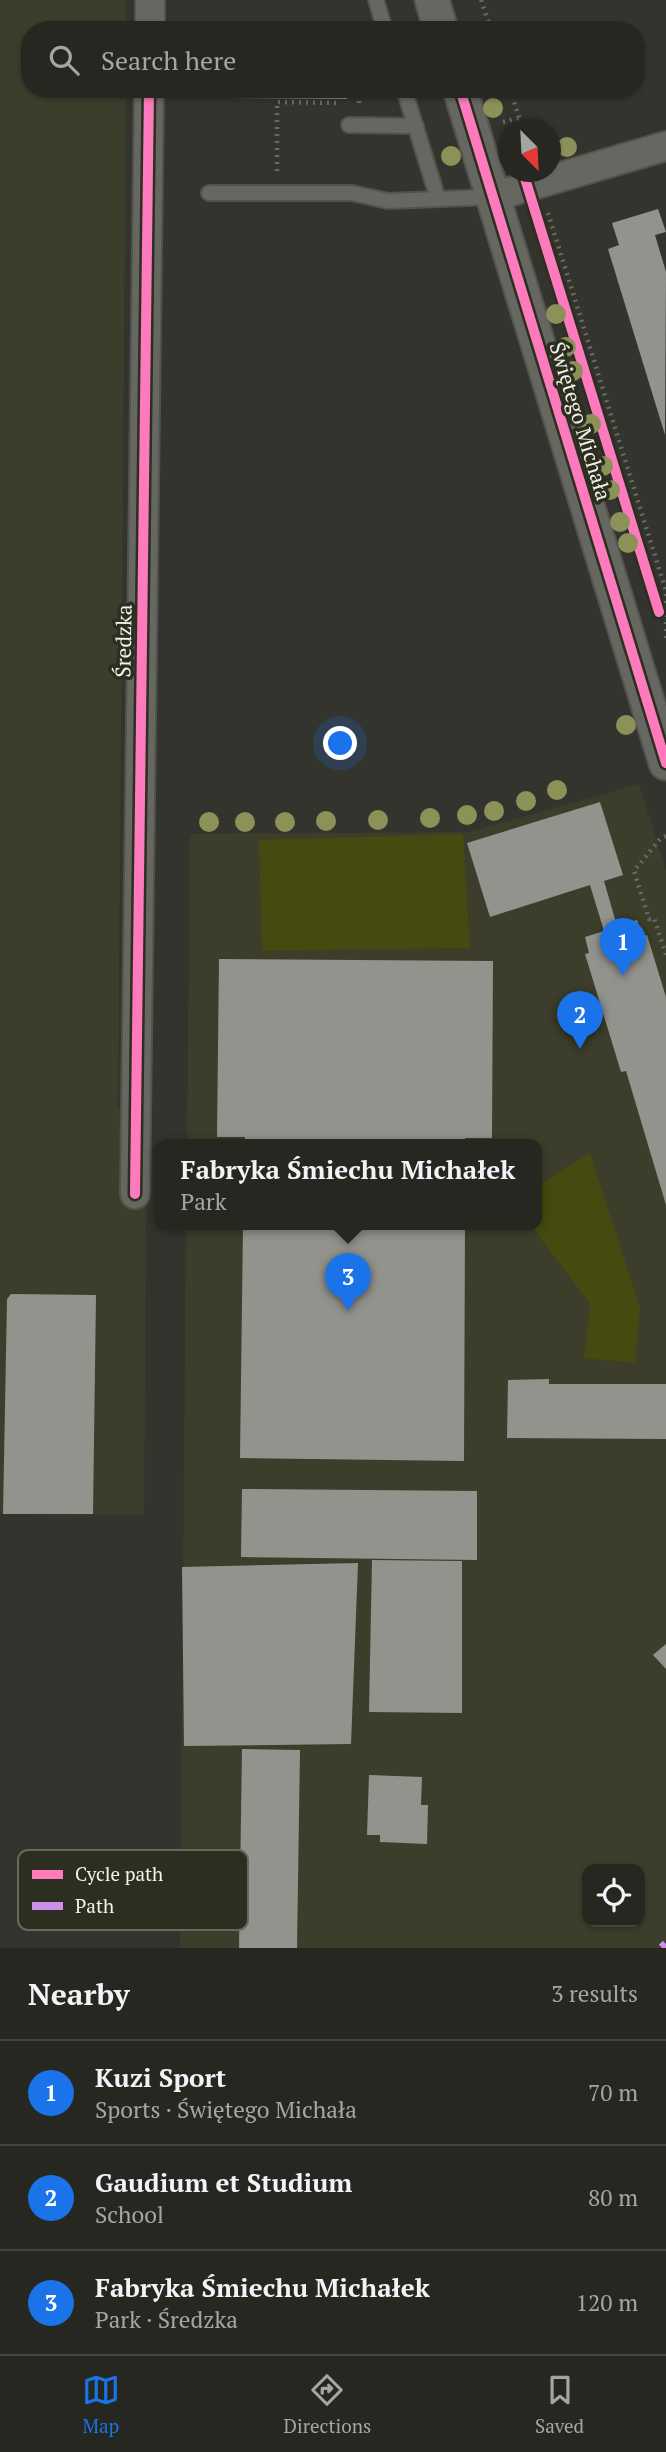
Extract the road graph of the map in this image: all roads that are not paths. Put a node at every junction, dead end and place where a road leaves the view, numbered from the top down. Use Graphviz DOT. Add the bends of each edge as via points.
graph roads {
  1 [pos="150,0"];
  2 [pos="376,0"];
  3 [pos="432,0"];
  4 [pos="150,21"];
  5 [pos="382,21"];
  6 [pos="438,21"];
  7 [pos="149,98"];
  8 [pos="407,98"];
  9 [pos="463,98"];
  10 [pos="349,125"];
  11 [pos="416,127"];
  12 [pos="666,146"];
  13 [pos="209,193"];
  14 [pos="492,197"];
  15 [pos="438,199"];
  16 [pos="666,762"];
  17 [pos="135,1194"];
  1 -- 4 [label="street"];
  2 -- 5 [label="lane"];
  3 -- 6 [label="street"];
  7 -- 17 [label="street, Średzka"];
  8 -- 11 [label="lane"];
  9 -- 14 [label="street, Świętego Michała"];
  10 -- 11 [label="lane"];
  11 -- 15 [label="lane"];
  12 -- 14 [label="street"];
  13 -- 15 [label="lane" via="352,193 388,201"];
  14 -- 15 [label="lane"];
  14 -- 16 [label="street, Świętego Michała"];
}
